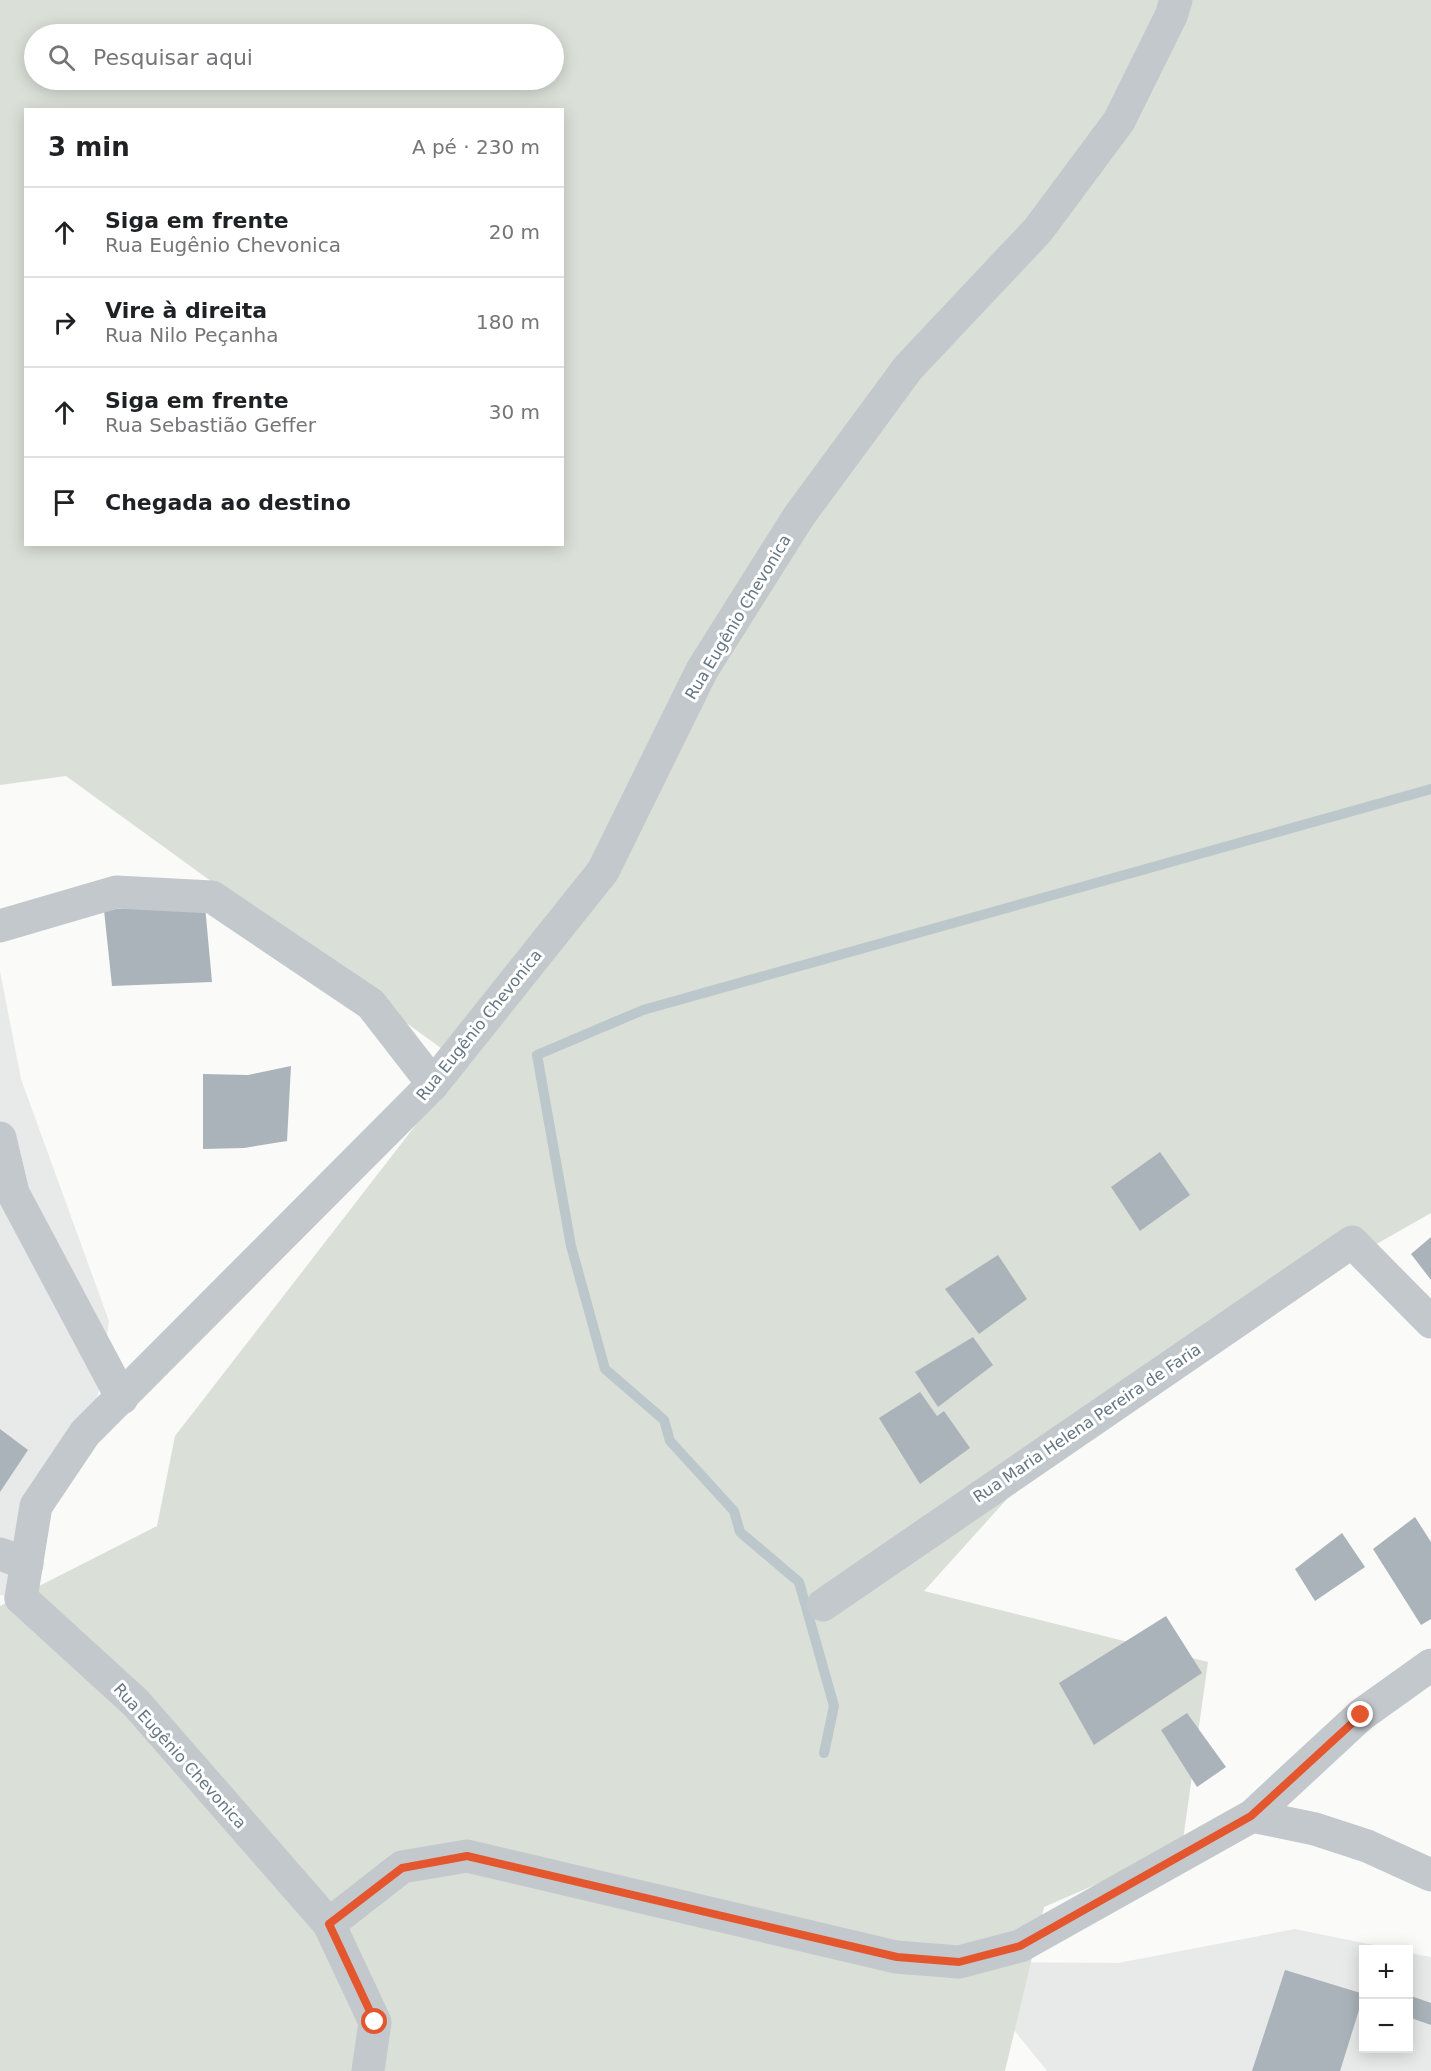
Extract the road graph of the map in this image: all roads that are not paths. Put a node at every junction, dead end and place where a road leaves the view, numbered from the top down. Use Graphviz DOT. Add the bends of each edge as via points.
graph roads {
  1 [pos="1176,0"];
  2 [pos="0,926"];
  3 [pos="433,1084"];
  4 [pos="0,1138"];
  5 [pos="1431,1322"];
  6 [pos="122,1398"];
  7 [pos="14,1559"];
  8 [pos="11,1596"];
  9 [pos="823,1605"];
  10 [pos="1431,1665"];
  11 [pos="1251,1816"];
  12 [pos="1431,1875"];
  13 [pos="329,1924"];
  14 [pos="368,2071"];
  1 -- 3 [label="street, Rua Eugênio Chevonica" via="1119,121 1038,230 908,368 799,516 702,670 603,871"];
  2 -- 3 [label="street" via="116,892 212,897 370,1004"];
  3 -- 6 [label="street, Rua Eugênio Chevonica"];
  4 -- 6 [label="street" via="13,1193"];
  5 -- 9 [label="street, Rua Maria Helena Pereira de Faria" via="1352,1242"];
  6 -- 7 [label="street, Rua Eugênio Chevonica" via="85,1433 36,1506"];
  7 -- 8 [label="street, Rua Eugênio Chevonica"];
  8 -- 13 [label="street, Rua Eugênio Chevonica" via="136,1703"];
  10 -- 11 [label="street" via="1361,1715"];
  11 -- 12 [label="street" via="1315,1829 1367,1846"];
  11 -- 13 [label="street" via="1020,1946 959,1962 897,1957 467,1856 402,1868"];
  13 -- 14 [label="street, Rua Eugênio Chevonica" via="375,2022"];
}
